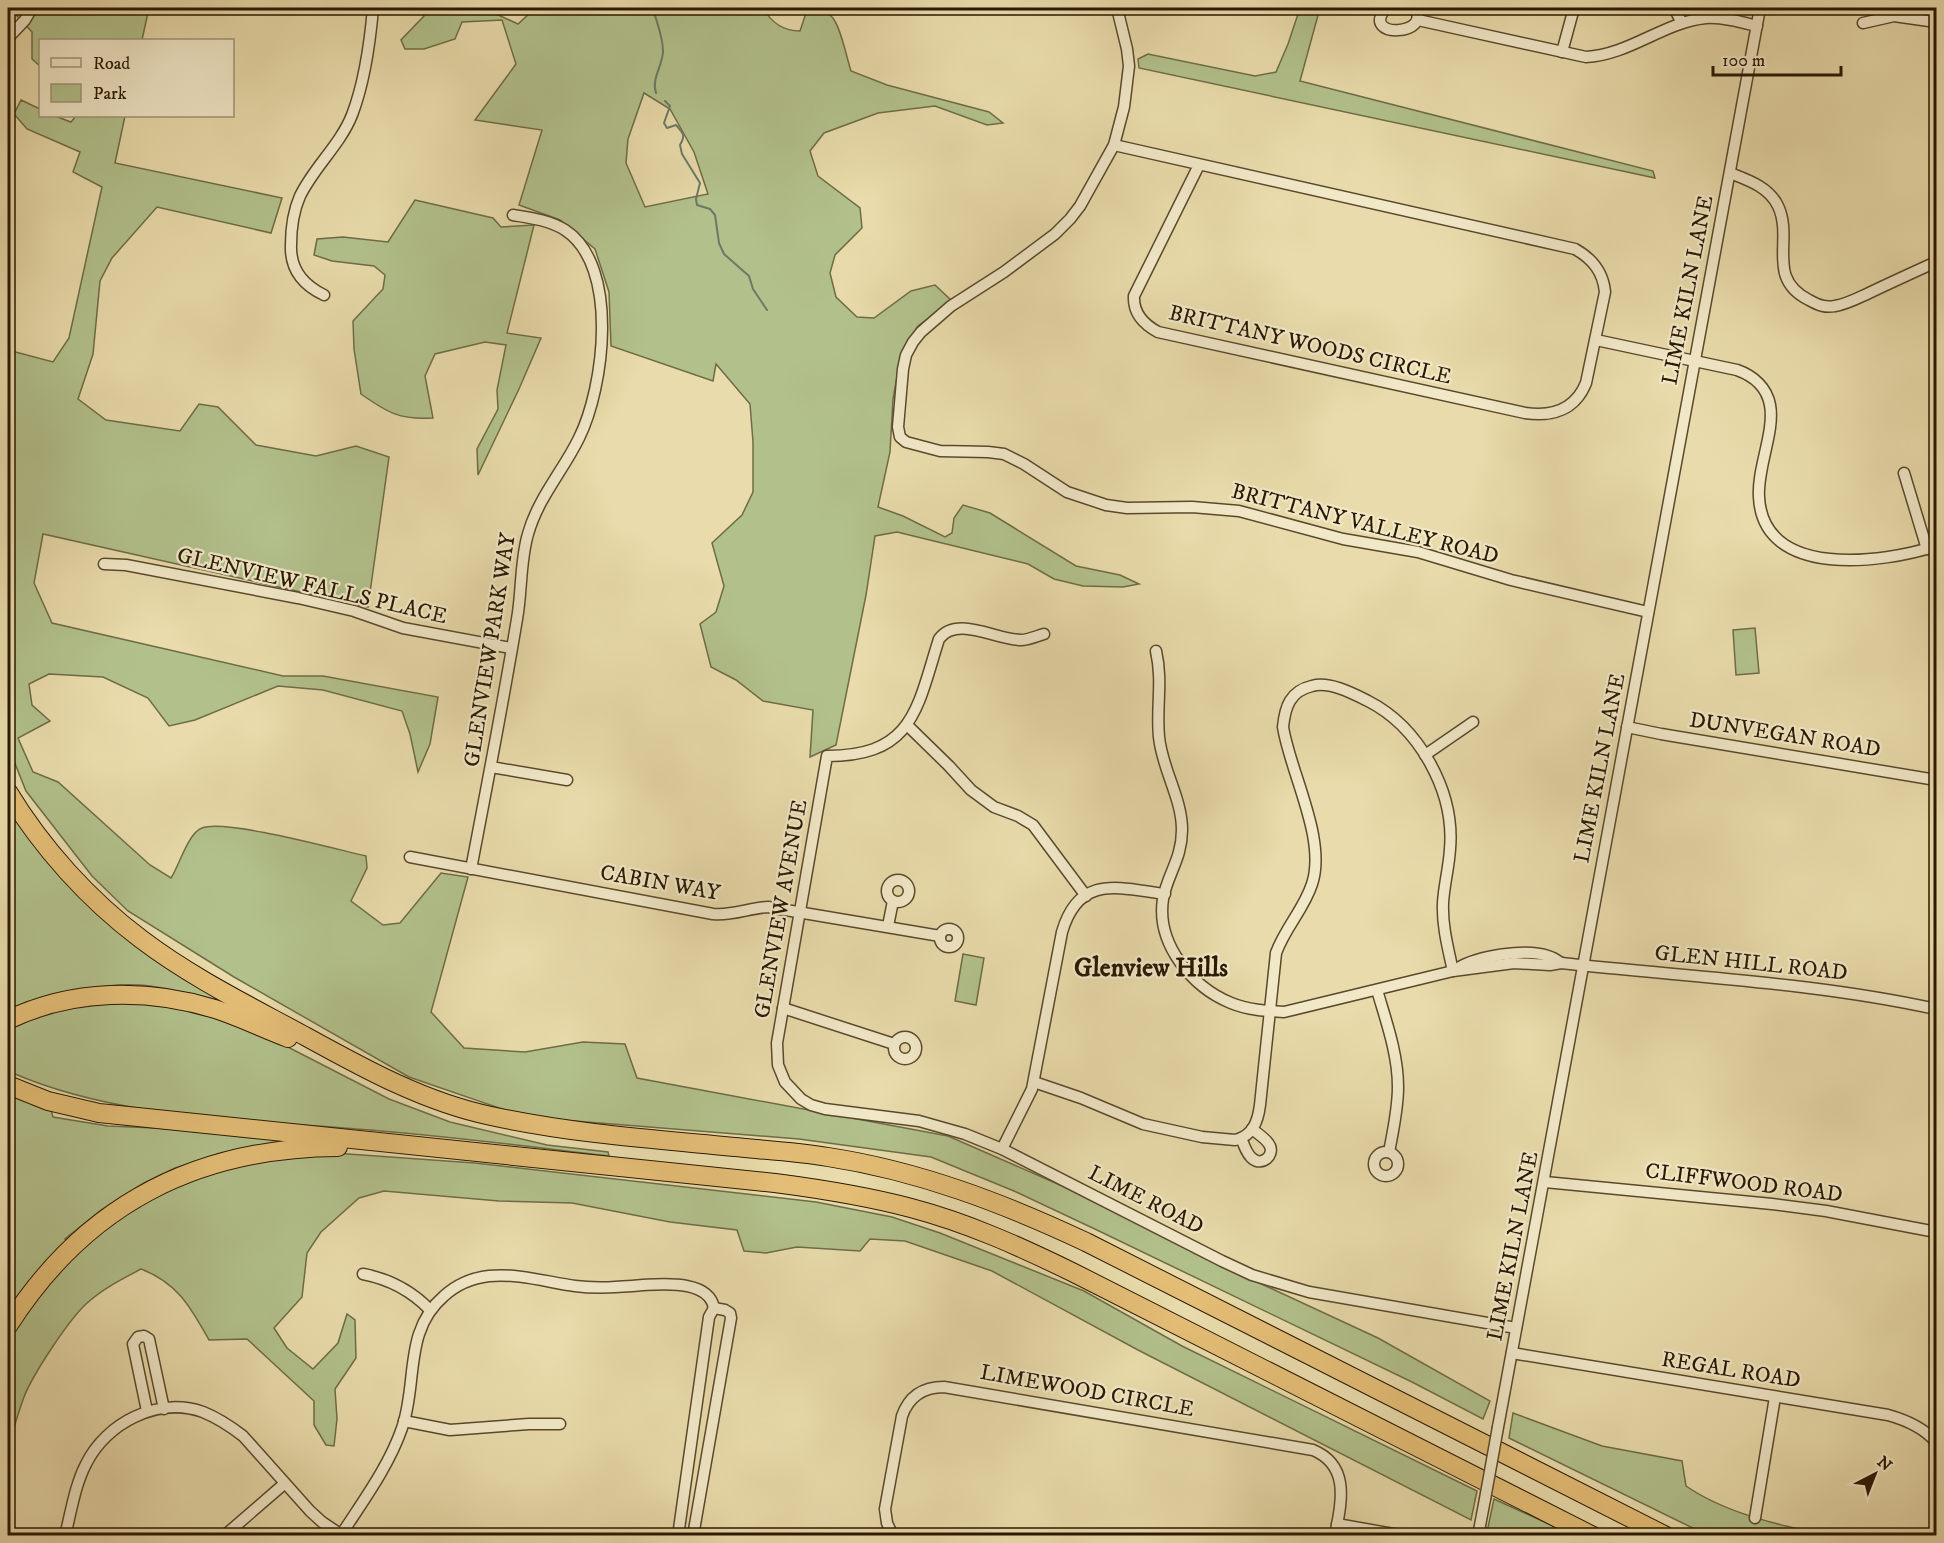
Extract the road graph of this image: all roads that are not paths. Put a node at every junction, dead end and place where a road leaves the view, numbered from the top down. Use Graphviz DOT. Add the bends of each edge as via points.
graph roads {
  1 [pos="32,8"];
  2 [pos="373,8"];
  3 [pos="1117,8"];
  4 [pos="1386,8"];
  5 [pos="1414,8"];
  6 [pos="1574,8"];
  7 [pos="1674,8"];
  8 [pos="1760,8"];
  9 [pos="1418,20"];
  10 [pos="1936,22"];
  11 [pos="1682,23"];
  12 [pos="1863,23"];
  13 [pos="1757,26"];
  14 [pos="8,38"];
  15 [pos="1562,52"];
  16 [pos="1114,145"];
  17 [pos="1199,165"];
  18 [pos="1730,173"];
  19 [pos="513,215"];
  20 [pos="1936,262"];
  21 [pos="324,295"];
  22 [pos="1596,340"];
  23 [pos="1695,362"];
  24 [pos="1904,472"];
  25 [pos="1932,548"];
  26 [pos="104,564"];
  27 [pos="1648,612"];
  28 [pos="1044,634"];
  29 [pos="511,648"];
  30 [pos="1156,651"];
  31 [pos="1473,722"];
  32 [pos="907,725"];
  33 [pos="1627,727"];
  34 [pos="1425,754"];
  35 [pos="491,767"];
  36 [pos="567,780"];
  37 [pos="1936,780"];
  38 [pos="8,792"];
  39 [pos="410,857"];
  40 [pos="471,869"];
  41 [pos="1165,894"];
  42 [pos="1086,896"];
  43 [pos="893,901"];
  44 [pos="800,912"];
  45 [pos="888,926"];
  46 [pos="940,936"];
  47 [pos="1583,965"];
  48 [pos="1453,971"];
  49 [pos="1377,990"];
  50 [pos="783,1008"];
  51 [pos="1936,1009"];
  52 [pos="1269,1011"];
  53 [pos="8,1020"];
  54 [pos="894,1044"];
  55 [pos="779,1069"];
  56 [pos="1034,1082"];
  57 [pos="8,1085"];
  58 [pos="413,1092"];
  59 [pos="446,1149"];
  60 [pos="1002,1149"];
  61 [pos="1389,1152"];
  62 [pos="1545,1182"];
  63 [pos="1936,1232"];
  64 [pos="363,1274"];
  65 [pos="714,1308"];
  66 [pos="430,1310"];
  67 [pos="8,1326"];
  68 [pos="1516,1328"];
  69 [pos="1512,1353"];
  70 [pos="1775,1397"];
  71 [pos="164,1409"];
  72 [pos="147,1412"];
  73 [pos="404,1421"];
  74 [pos="560,1424"];
  75 [pos="1936,1442"];
  76 [pos="284,1484"];
  77 [pos="1755,1518"];
  78 [pos="1336,1530"];
  79 [pos="342,1535"];
  80 [pos="65,1536"];
  81 [pos="224,1536"];
  82 [pos="678,1536"];
  83 [pos="693,1536"];
  84 [pos="893,1536"];
  85 [pos="1405,1536"];
  86 [pos="1478,1536"];
  87 [pos="1593,1536"];
  88 [pos="1666,1536"];
  1 -- 14 [label="street"];
  2 -- 21 [label="street" via="365,69 352,115 300,195 292,224 291,250 297,273 310,288"];
  3 -- 16 [label="street" via="1129,66"];
  4 -- 9 [label="street" via="1380,15 1381,22 1392,32 1410,27"];
  5 -- 9 [label="street"];
  6 -- 15 [label="street"];
  7 -- 11 [label="street"];
  8 -- 13 [label="street, LIME KILN LANE"];
  9 -- 15 [label="street"];
  10 -- 12 [label="street" via="1894,16"];
  11 -- 13 [label="street" via="1708,18"];
  11 -- 15 [label="street" via="1608,54 1587,57"];
  13 -- 18 [label="street, LIME KILN LANE"];
  16 -- 17 [label="street, BRITTANY WOODS CIRCLE"];
  16 -- 27 [label="street, BRITTANY VALLEY ROAD" via="1080,206 1055,234 951,306 913,342 903,369 898,433 904,441 940,451 1004,454 1067,492 1106,505 1239,511 1343,539 1418,552 1511,580"];
  17 -- 22 [label="street, BRITTANY WOODS CIRCLE" via="1575,249 1594,263 1602,277 1604,298"];
  17 -- 22 [label="street, BRITTANY WOODS CIRCLE" via="1134,296 1140,317 1158,332 1541,415 1564,409 1581,393"];
  18 -- 20 [label="street" via="1751,181 1773,198 1782,217 1782,256 1790,286 1820,306 1844,304"];
  18 -- 23 [label="street, LIME KILN LANE"];
  19 -- 29 [label="street, GLENVIEW PARK WAY" via="545,220 577,242 586,254 598,288 603,328 591,410 528,534"];
  22 -- 23 [label="street"];
  23 -- 25 [label="street" via="1743,372 1754,378 1770,402 1759,496 1763,518 1779,539 1806,554 1849,560 1875,560"];
  23 -- 27 [label="street, LIME KILN LANE"];
  24 -- 25 [label="street"];
  26 -- 29 [label="street, GLENVIEW FALLS PLACE" via="298,598 403,628"];
  27 -- 33 [label="street, LIME KILN LANE"];
  28 -- 32 [label="street" via="1022,640 957,627 948,631 939,639"];
  29 -- 35 [label="street, GLENVIEW PARK WAY"];
  30 -- 41 [label="street, GLEN HILL ROAD" via="1161,670 1159,738 1182,827 1177,861"];
  31 -- 34 [label="street"];
  32 -- 42 [label="street" via="971,790 993,807 1033,825"];
  32 -- 44 [label="street, GLENVIEW AVENUE" via="877,749 827,756"];
  33 -- 37 [label="street, DUNVEGAN ROAD"];
  33 -- 47 [label="street, LIME KILN LANE"];
  34 -- 48 [label="street" via="1449,814 1450,849 1443,903"];
  34 -- 52 [label="street" via="1399,723 1366,699 1345,690 1315,685 1299,690 1288,703 1283,726 1312,833 1315,868 1307,896 1276,953"];
  35 -- 36 [label="street"];
  35 -- 40 [label="street, GLENVIEW PARK WAY"];
  38 -- 58 [label="highway" via="50,851 83,888 141,939 210,984"];
  39 -- 40 [label="street, CABIN WAY"];
  40 -- 44 [label="street, CABIN WAY" via="712,914 768,907"];
  41 -- 42 [label="street" via="1115,887"];
  41 -- 52 [label="street, GLEN HILL ROAD" via="1163,917 1168,940 1190,974 1231,1003"];
  42 -- 56 [label="street" via="1072,909 1062,932"];
  43 -- 45 [label="street"];
  44 -- 45 [label="street, CABIN WAY"];
  44 -- 50 [label="street, GLENVIEW AVENUE"];
  45 -- 46 [label="street, CABIN WAY"];
  47 -- 48 [label="street, GLEN HILL ROAD" via="1561,963 1548,955 1465,964"];
  47 -- 51 [label="street, GLEN HILL ROAD" via="1778,984"];
  47 -- 62 [label="street, LIME KILN LANE"];
  48 -- 49 [label="street, GLEN HILL ROAD"];
  49 -- 52 [label="street, GLEN HILL ROAD" via="1294,1010"];
  49 -- 61 [label="street" via="1398,1087"];
  50 -- 54 [label="street"];
  50 -- 55 [label="street, GLENVIEW AVENUE" via="777,1043"];
  52 -- 56 [label="street" via="1258,1119 1247,1134 1222,1140 1162,1130"];
  53 -- 58 [label="highway" via="76,998 163,997 234,1016 302,1044 399,1092"];
  55 -- 60 [label="street, LIME ROAD" via="791,1091 818,1107 919,1121"];
  56 -- 60 [label="street"];
  57 -- 59 [label="highway" via="48,1101 99,1113"];
  58 -- 88 [label="highway" via="487,1115 537,1125 825,1156 884,1167 966,1191 1086,1242"];
  59 -- 67 [label="highway" via="280,1150 250,1154 186,1173 132,1200 85,1234 53,1266"];
  59 -- 87 [label="highway" via="819,1189 951,1220 1074,1272"];
  60 -- 68 [label="street, LIME ROAD" via="1222,1261 1281,1286"];
  62 -- 63 [label="street, CLIFFWOOD ROAD" via="1772,1203"];
  62 -- 68 [label="street, LIME KILN LANE"];
  64 -- 66 [label="street" via="391,1282"];
  65 -- 66 [label="street" via="713,1299 699,1289 650,1285 587,1287 501,1275 465,1282"];
  65 -- 82 [label="street" via="709,1317"];
  65 -- 83 [label="street" via="730,1313 730,1318"];
  66 -- 73 [label="street" via="415,1341"];
  68 -- 69 [label="street, LIME KILN LANE"];
  69 -- 70 [label="street, REGAL ROAD"];
  69 -- 86 [label="street, LIME KILN LANE, bridge"];
  70 -- 75 [label="street, REGAL ROAD" via="1901,1419"];
  70 -- 77 [label="street"];
  71 -- 72 [label="street"];
  71 -- 72 [label="street" via="149,1339 138,1337 133,1344"];
  71 -- 76 [label="street" via="191,1410 218,1419 243,1436"];
  72 -- 80 [label="street" via="128,1419 92,1454 79,1481"];
  73 -- 74 [label="street" via="464,1431"];
  73 -- 79 [label="street" via="389,1457"];
  76 -- 79 [label="street" via="322,1522"];
  76 -- 81 [label="street"];
  78 -- 84 [label="street, LIMEWOOD CIRCLE" via="1340,1477 1327,1457 1313,1450 938,1387 915,1395 902,1416 885,1509"];
  78 -- 85 [label="street, LIMEWOOD CIRCLE"];
}
